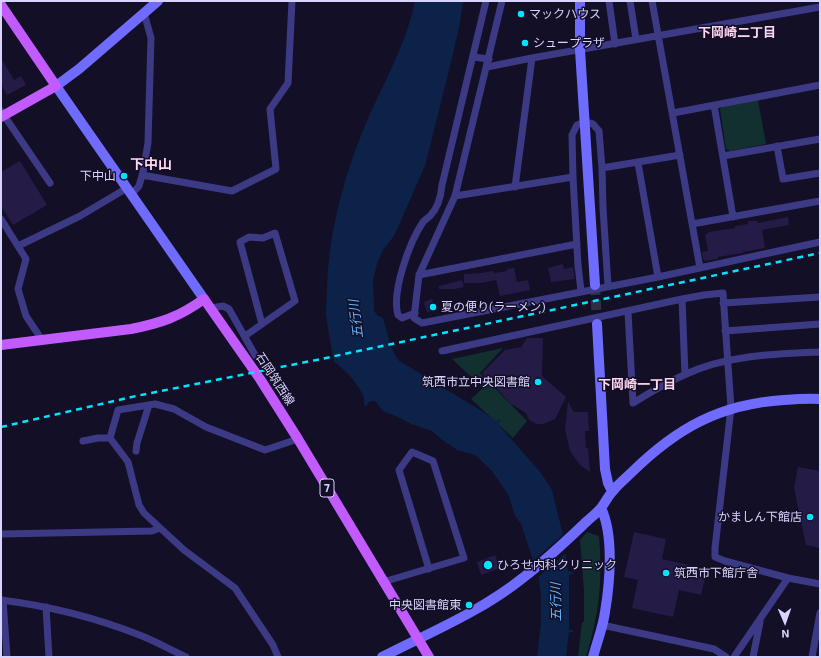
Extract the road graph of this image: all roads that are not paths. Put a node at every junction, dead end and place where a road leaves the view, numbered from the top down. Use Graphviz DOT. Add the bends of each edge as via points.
graph roads {
  1 [pos="158,1"];
  2 [pos="292,1"];
  3 [pos="486,1"];
  4 [pos="502,1"];
  5 [pos="580,1"];
  6 [pos="609,1"];
  7 [pos="630,1"];
  8 [pos="652,1"];
  9 [pos="1,4"];
  10 [pos="820,7"];
  11 [pos="144,13"];
  12 [pos="658,36"];
  13 [pos="636,40"];
  14 [pos="615,44"];
  15 [pos="580,50"];
  16 [pos="481,58"];
  17 [pos="532,58"];
  18 [pos="487,67"];
  19 [pos="820,85"];
  20 [pos="56,86"];
  21 [pos="714,105"];
  22 [pos="673,113"];
  23 [pos="2,114"];
  24 [pos="585,122"];
  25 [pos="820,138"];
  26 [pos="777,146"];
  27 [pos="680,155"];
  28 [pos="723,156"];
  29 [pos="638,163"];
  30 [pos="602,168"];
  31 [pos="820,173"];
  32 [pos="142,175"];
  33 [pos="573,177"];
  34 [pos="50,183"];
  35 [pos="515,187"];
  36 [pos="130,191"];
  37 [pos="440,197"];
  38 [pos="454,200"];
  39 [pos="820,201"];
  40 [pos="733,217"];
  41 [pos="1,219"];
  42 [pos="692,224"];
  43 [pos="820,242"];
  44 [pos="576,244"];
  45 [pos="18,246"];
  46 [pos="700,268"];
  47 [pos="418,275"];
  48 [pos="658,277"];
  49 [pos="595,284"];
  50 [pos="608,286"];
  51 [pos="581,291"];
  52 [pos="820,297"];
  53 [pos="204,299"];
  54 [pos="682,300"];
  55 [pos="723,303"];
  56 [pos="211,308"];
  57 [pos="628,312"];
  58 [pos="415,313"];
  59 [pos="262,324"];
  60 [pos="597,324"];
  61 [pos="820,324"];
  62 [pos="725,331"];
  63 [pos="245,336"];
  64 [pos="42,340"];
  65 [pos="1,345"];
  66 [pos="442,351"];
  67 [pos="820,352"];
  68 [pos="256,354"];
  69 [pos="727,361"];
  70 [pos="685,374"];
  71 [pos="820,399"];
  72 [pos="149,405"];
  73 [pos="731,408"];
  74 [pos="110,438"];
  75 [pos="298,439"];
  76 [pos="83,441"];
  77 [pos="136,451"];
  78 [pos="612,491"];
  79 [pos="601,508"];
  80 [pos="160,528"];
  81 [pos="1,534"];
  82 [pos="429,569"];
  83 [pos="788,578"];
  84 [pos="383,582"];
  85 [pos="820,584"];
  86 [pos="2,600"];
  87 [pos="46,607"];
  88 [pos="820,613"];
  89 [pos="760,619"];
  90 [pos="602,625"];
  91 [pos="417,640"];
  92 [pos="7,657"];
  93 [pos="49,657"];
  94 [pos="186,657"];
  95 [pos="278,657"];
  96 [pos="382,657"];
  97 [pos="429,657"];
  98 [pos="593,657"];
  99 [pos="726,657"];
  100 [pos="734,657"];
  101 [pos="753,657"];
  102 [pos="812,657"];
  1 -- 11 [label="street"];
  2 -- 32 [label="street" via="288,83 270,109 276,169 232,191"];
  3 -- 16 [label="street"];
  4 -- 16 [label="street"];
  5 -- 15 [label="street"];
  6 -- 14 [label="street"];
  7 -- 13 [label="street"];
  8 -- 12 [label="street"];
  9 -- 20 [label="main road"];
  10 -- 12 [label="street"];
  11 -- 20 [label="street"];
  11 -- 32 [label="street" via="151,38 148,143"];
  12 -- 13 [label="street"];
  12 -- 22 [label="street"];
  13 -- 14 [label="street"];
  14 -- 15 [label="street"];
  15 -- 17 [label="street"];
  15 -- 24 [label="street"];
  16 -- 18 [label="street"];
  16 -- 37 [label="street"];
  17 -- 18 [label="street"];
  17 -- 35 [label="street"];
  18 -- 38 [label="street"];
  19 -- 21 [label="street"];
  20 -- 23 [label="main road"];
  20 -- 36 [label="street"];
  21 -- 22 [label="street"];
  21 -- 28 [label="street"];
  22 -- 27 [label="street"];
  23 -- 34 [label="street"];
  24 -- 30 [label="street" via="593,124 598,131"];
  24 -- 33 [label="street" via="578,126 572,135"];
  24 -- 49 [label="street"];
  25 -- 26 [label="street"];
  26 -- 28 [label="street"];
  26 -- 31 [label="street" via="783,179"];
  27 -- 29 [label="street"];
  27 -- 42 [label="street"];
  28 -- 40 [label="street"];
  29 -- 30 [label="street"];
  29 -- 48 [label="street"];
  30 -- 50 [label="street"];
  32 -- 36 [label="street" via="139,186"];
  33 -- 35 [label="street"];
  33 -- 44 [label="street"];
  35 -- 38 [label="street"];
  36 -- 45 [label="street"];
  36 -- 53 [label="street"];
  37 -- 38 [label="street"];
  37 -- 58 [label="street" via="430,217 424,220 401,271 397,299 398,315 402,318"];
  38 -- 47 [label="street"];
  39 -- 40 [label="street"];
  40 -- 42 [label="street"];
  41 -- 45 [label="street"];
  42 -- 46 [label="street"];
  43 -- 46 [label="street"];
  44 -- 47 [label="street"];
  44 -- 51 [label="street"];
  45 -- 64 [label="street" via="26,259 18,289 26,316"];
  46 -- 48 [label="street"];
  47 -- 58 [label="street"];
  48 -- 50 [label="street"];
  50 -- 51 [label="street"];
  51 -- 58 [label="street" via="422,322 414,318"];
  52 -- 55 [label="street"];
  53 -- 56 [label="main road, 石岡筑西線 / 7"];
  53 -- 64 [label="main road" via="169,320 152,325"];
  54 -- 55 [label="street" via="723,294"];
  54 -- 57 [label="street"];
  54 -- 70 [label="street"];
  55 -- 62 [label="street"];
  56 -- 63 [label="street" via="223,306 229,309"];
  56 -- 75 [label="main road, 石岡筑西線 / 7"];
  57 -- 66 [label="street"];
  57 -- 70 [label="street" via="632,403"];
  59 -- 59 [label="street" via="295,300 275,233 263,238 249,237 240,242"];
  59 -- 63 [label="street"];
  60 -- 78 [label="street" via="605,469"];
  61 -- 62 [label="street"];
  62 -- 69 [label="street"];
  63 -- 68 [label="street"];
  64 -- 65 [label="main road"];
  67 -- 69 [label="street" via="756,356"];
  69 -- 70 [label="street"];
  69 -- 73 [label="street"];
  71 -- 73 [label="street" via="766,401"];
  72 -- 74 [label="street" via="118,410"];
  72 -- 75 [label="street" via="174,408 206,427 265,450"];
  72 -- 77 [label="street"];
  73 -- 78 [label="street" via="704,419 664,443"];
  73 -- 83 [label="street" via="715,557 725,562"];
  74 -- 76 [label="street"];
  74 -- 80 [label="street" via="128,462 139,505"];
  75 -- 84 [label="main road, 石岡筑西線 / 7"];
  78 -- 79 [label="street"];
  79 -- 90 [label="street" via="607,524 609,551"];
  79 -- 91 [label="street" via="523,578 483,605"];
  80 -- 81 [label="street" via="152,531"];
  80 -- 95 [label="street" via="184,550 236,588"];
  82 -- 82 [label="street" via="464,558 433,461 412,452 399,470"];
  82 -- 84 [label="street"];
  83 -- 85 [label="street"];
  83 -- 89 [label="street"];
  84 -- 91 [label="main road, 石岡筑西線 / 7"];
  86 -- 87 [label="street"];
  86 -- 92 [label="street"];
  87 -- 93 [label="street"];
  87 -- 94 [label="street" via="142,636"];
  88 -- 102 [label="street"];
  89 -- 100 [label="street"];
  89 -- 101 [label="street"];
  90 -- 98 [label="street"];
  90 -- 99 [label="street" via="714,649"];
  91 -- 96 [label="street"];
  91 -- 97 [label="main road, 石岡筑西線 / 7"];
}
